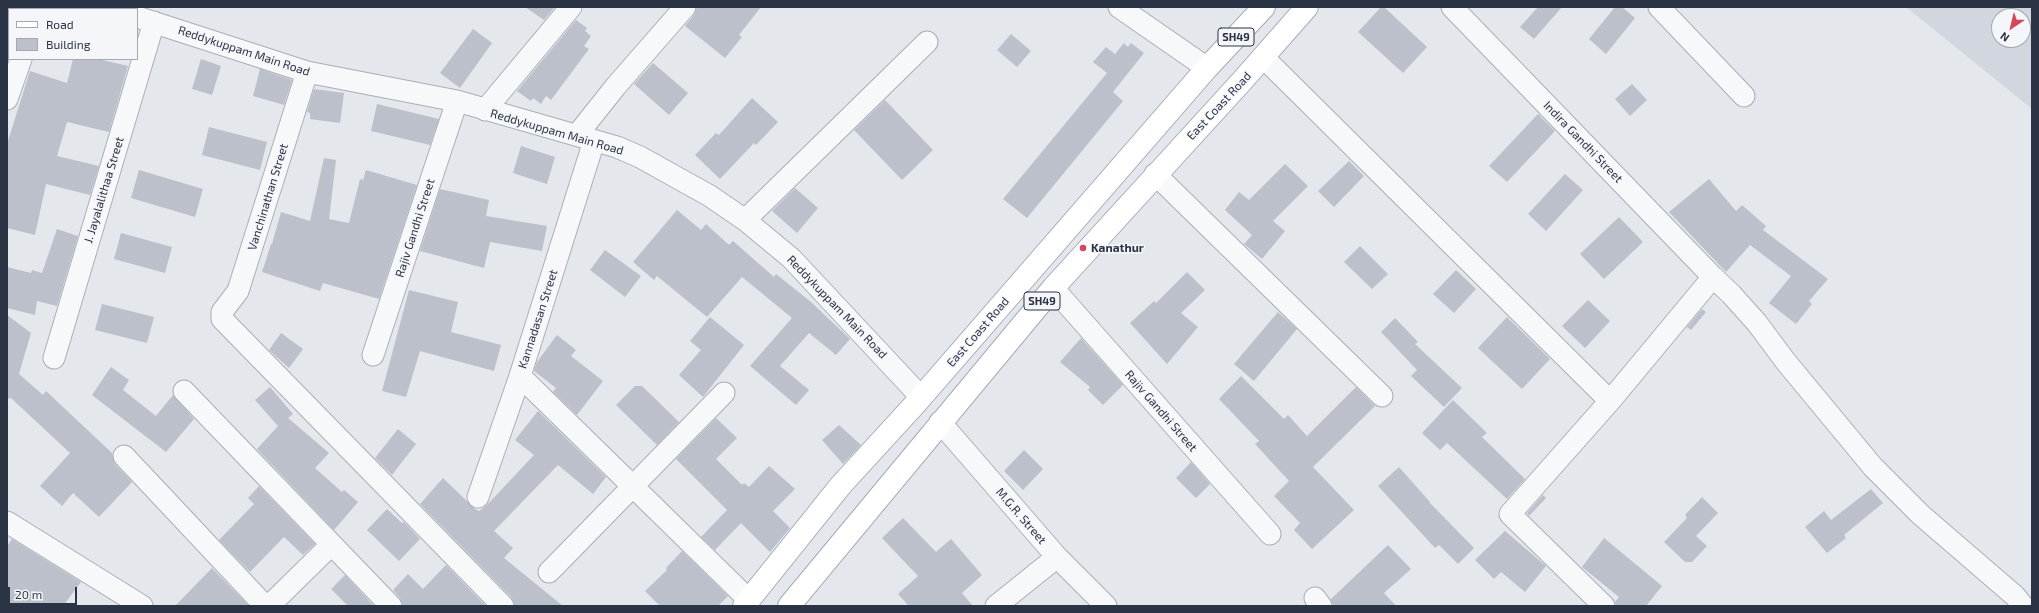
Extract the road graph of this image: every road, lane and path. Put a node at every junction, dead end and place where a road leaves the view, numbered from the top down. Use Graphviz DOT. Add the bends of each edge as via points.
graph roads {
  1 [pos="571,7"];
  2 [pos="685,7"];
  3 [pos="1119,7"];
  4 [pos="1264,7"];
  5 [pos="1307,7"];
  6 [pos="1452,7"];
  7 [pos="1659,7"];
  8 [pos="145,19"];
  9 [pos="927,42"];
  10 [pos="138,45"];
  11 [pos="1263,57"];
  12 [pos="21,60"];
  13 [pos="134,60"];
  14 [pos="1207,68"];
  15 [pos="307,72"];
  16 [pos="1744,96"];
  17 [pos="7,99"];
  18 [pos="457,102"];
  19 [pos="484,110"];
  20 [pos="586,138"];
  21 [pos="1155,174"];
  22 [pos="745,220"];
  23 [pos="1713,278"];
  24 [pos="1053,288"];
  25 [pos="373,355"];
  26 [pos="54,358"];
  27 [pos="520,376"];
  28 [pos="184,391"];
  29 [pos="724,393"];
  30 [pos="1382,396"];
  31 [pos="921,397"];
  32 [pos="1610,401"];
  33 [pos="940,422"];
  34 [pos="124,456"];
  35 [pos="632,486"];
  36 [pos="478,497"];
  37 [pos="7,522"];
  38 [pos="1270,534"];
  39 [pos="331,545"];
  40 [pos="1057,557"];
  41 [pos="549,572"];
  42 [pos="747,603"];
  43 [pos="142,606"];
  44 [pos="265,606"];
  45 [pos="269,606"];
  46 [pos="391,606"];
  47 [pos="504,606"];
  48 [pos="789,606"];
  49 [pos="996,606"];
  50 [pos="1106,606"];
  51 [pos="1604,606"];
  52 [pos="2023,606"];
  1 -- 19 [label="street"];
  2 -- 20 [label="street" via="616,86"];
  3 -- 14 [label="street"];
  4 -- 14 [label="main road, East Coast Road / SH49"];
  5 -- 11 [label="main road, East Coast Road / SH49"];
  6 -- 23 [label="street, Indira Gandhi Street"];
  7 -- 16 [label="street"];
  8 -- 10 [label="street, J. Jayalalithaa Street"];
  8 -- 15 [label="street, Reddykuppam Main Road"];
  9 -- 22 [label="street"];
  11 -- 21 [label="main road, East Coast Road / SH49"];
  11 -- 32 [label="street"];
  12 -- 17 [label="street"];
  13 -- 26 [label="street, J. Jayalalithaa Street"];
  14 -- 31 [label="main road, East Coast Road / SH49"];
  15 -- 18 [label="street, Reddykuppam Main Road"];
  15 -- 47 [label="street, Vanchinathan Street" via="238,291 222,312 222,319"];
  18 -- 19 [label="street, Reddykuppam Main Road"];
  18 -- 25 [label="street, Rajiv Gandhi Street"];
  19 -- 20 [label="street, Reddykuppam Main Road"];
  20 -- 22 [label="street, Reddykuppam Main Road" via="640,157 710,196"];
  20 -- 27 [label="street, Kannadasan Street"];
  21 -- 24 [label="main road, East Coast Road / SH49"];
  21 -- 30 [label="street"];
  22 -- 31 [label="street, Reddykuppam Main Road" via="815,281"];
  23 -- 32 [label="street"];
  23 -- 52 [label="street, Indira Gandhi Street" via="1757,323 1872,467 1921,515 2015,596"];
  24 -- 33 [label="main road, East Coast Road / SH49"];
  24 -- 38 [label="street, Rajiv Gandhi Street"];
  27 -- 35 [label="street"];
  27 -- 36 [label="street, Kannadasan Street"];
  28 -- 39 [label="street"];
  29 -- 35 [label="street"];
  31 -- 33 [label="main road"];
  31 -- 42 [label="main road, East Coast Road / SH49" via="841,485"];
  32 -- 51 [label="street" via="1510,514"];
  33 -- 40 [label="street, M.G.R. Street"];
  33 -- 48 [label="main road, East Coast Road / SH49"];
  34 -- 44 [label="street"];
  35 -- 41 [label="street"];
  35 -- 42 [label="street"];
  37 -- 43 [label="street"];
  39 -- 45 [label="street"];
  39 -- 46 [label="street"];
  40 -- 49 [label="street"];
  40 -- 50 [label="street, M.G.R. Street"];
}
